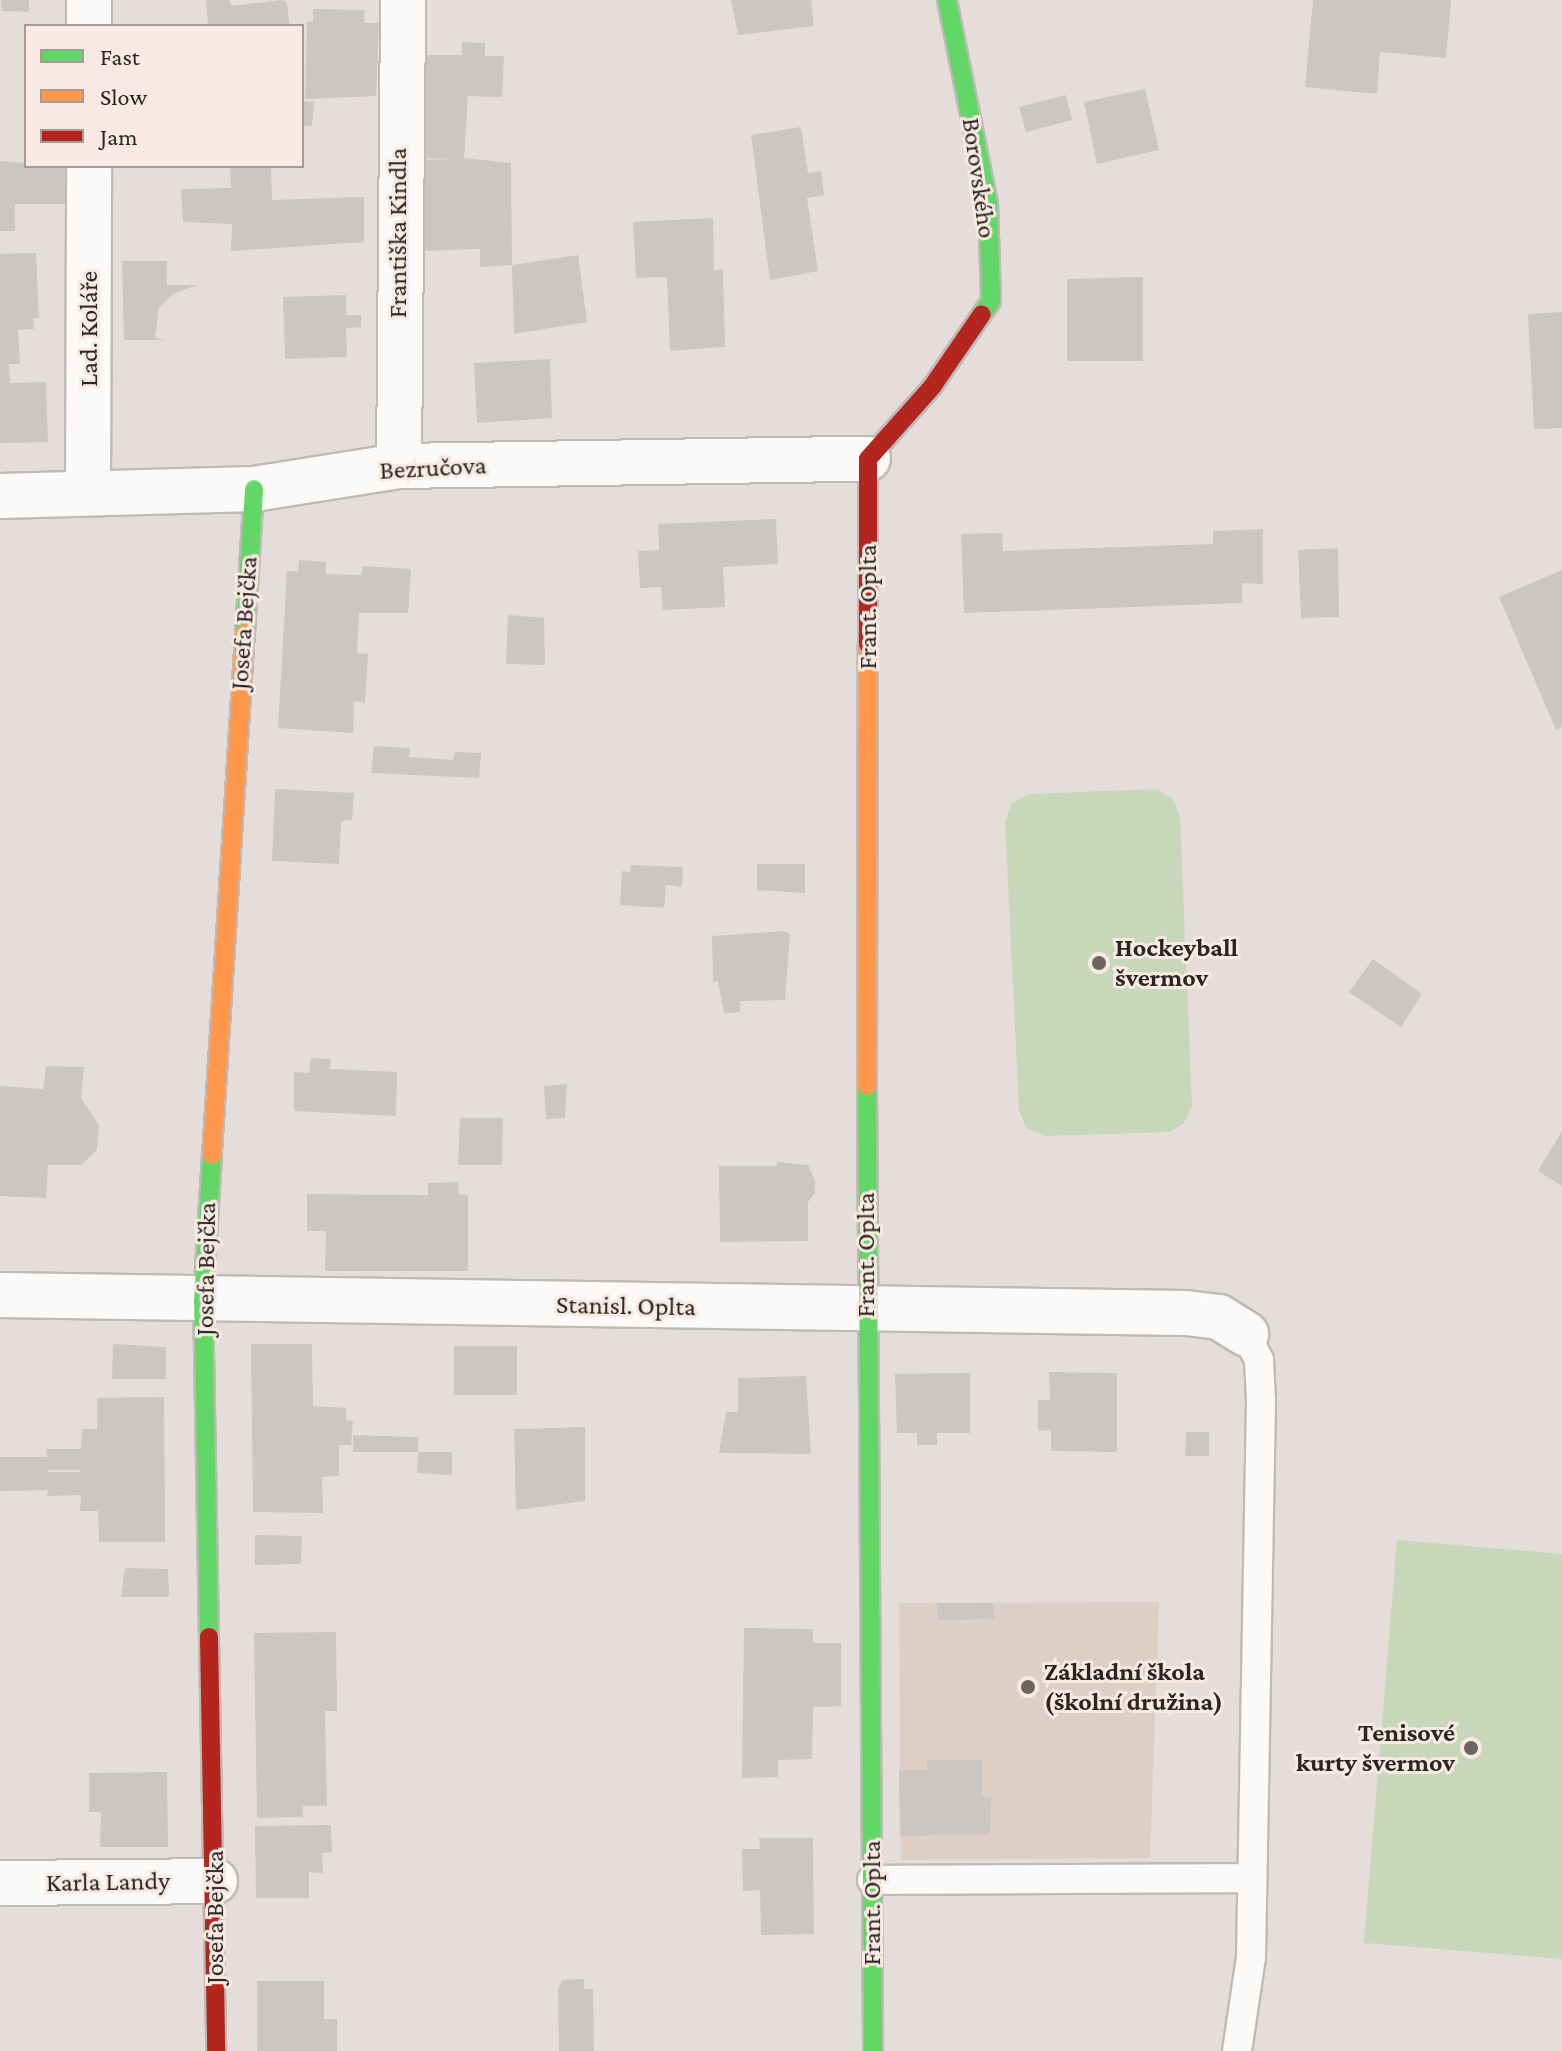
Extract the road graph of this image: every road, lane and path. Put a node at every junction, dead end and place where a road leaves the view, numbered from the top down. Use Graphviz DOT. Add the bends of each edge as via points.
graph roads {
  1 [pos="89,0"];
  2 [pos="403,0"];
  3 [pos="947,0"];
  4 [pos="89,24"];
  5 [pos="89,168"];
  6 [pos="868,459"];
  7 [pos="399,466"];
  8 [pos="254,489"];
  9 [pos="88,492"];
  10 [pos="0,496"];
  11 [pos="0,1295"];
  12 [pos="203,1302"];
  13 [pos="866,1309"];
  14 [pos="1246,1334"];
  15 [pos="1250,1878"];
  16 [pos="872,1880"];
  17 [pos="215,1881"];
  18 [pos="0,1883"];
  19 [pos="216,2051"];
  20 [pos="873,2051"];
  21 [pos="1237,2051"];
  1 -- 4 [label="street"];
  2 -- 7 [label="street, Františka Kindla"];
  3 -- 6 [label="street, Borovského" via="988,203 991,301 932,387"];
  5 -- 9 [label="street, Lad. Koláře"];
  6 -- 7 [label="street, Bezručova"];
  6 -- 13 [label="street, Frant. Oplta"];
  7 -- 8 [label="street, Bezručova"];
  8 -- 9 [label="street, Bezručova"];
  8 -- 12 [label="street, Josefa Bejčka"];
  9 -- 10 [label="street, Bezručova"];
  11 -- 12 [label="street, Stanisl. Oplta"];
  12 -- 13 [label="street, Stanisl. Oplta"];
  12 -- 17 [label="street, Josefa Bejčka"];
  13 -- 14 [label="street, Stanisl. Oplta" via="1186,1313 1219,1317"];
  13 -- 16 [label="street, Frant. Oplta"];
  14 -- 15 [label="lane" via="1259,1360 1261,1401"];
  15 -- 16 [label="lane"];
  15 -- 21 [label="lane" via="1251,1957"];
  16 -- 20 [label="street, Frant. Oplta"];
  17 -- 18 [label="street, Karla Landy"];
  17 -- 19 [label="street, Josefa Bejčka"];
}
